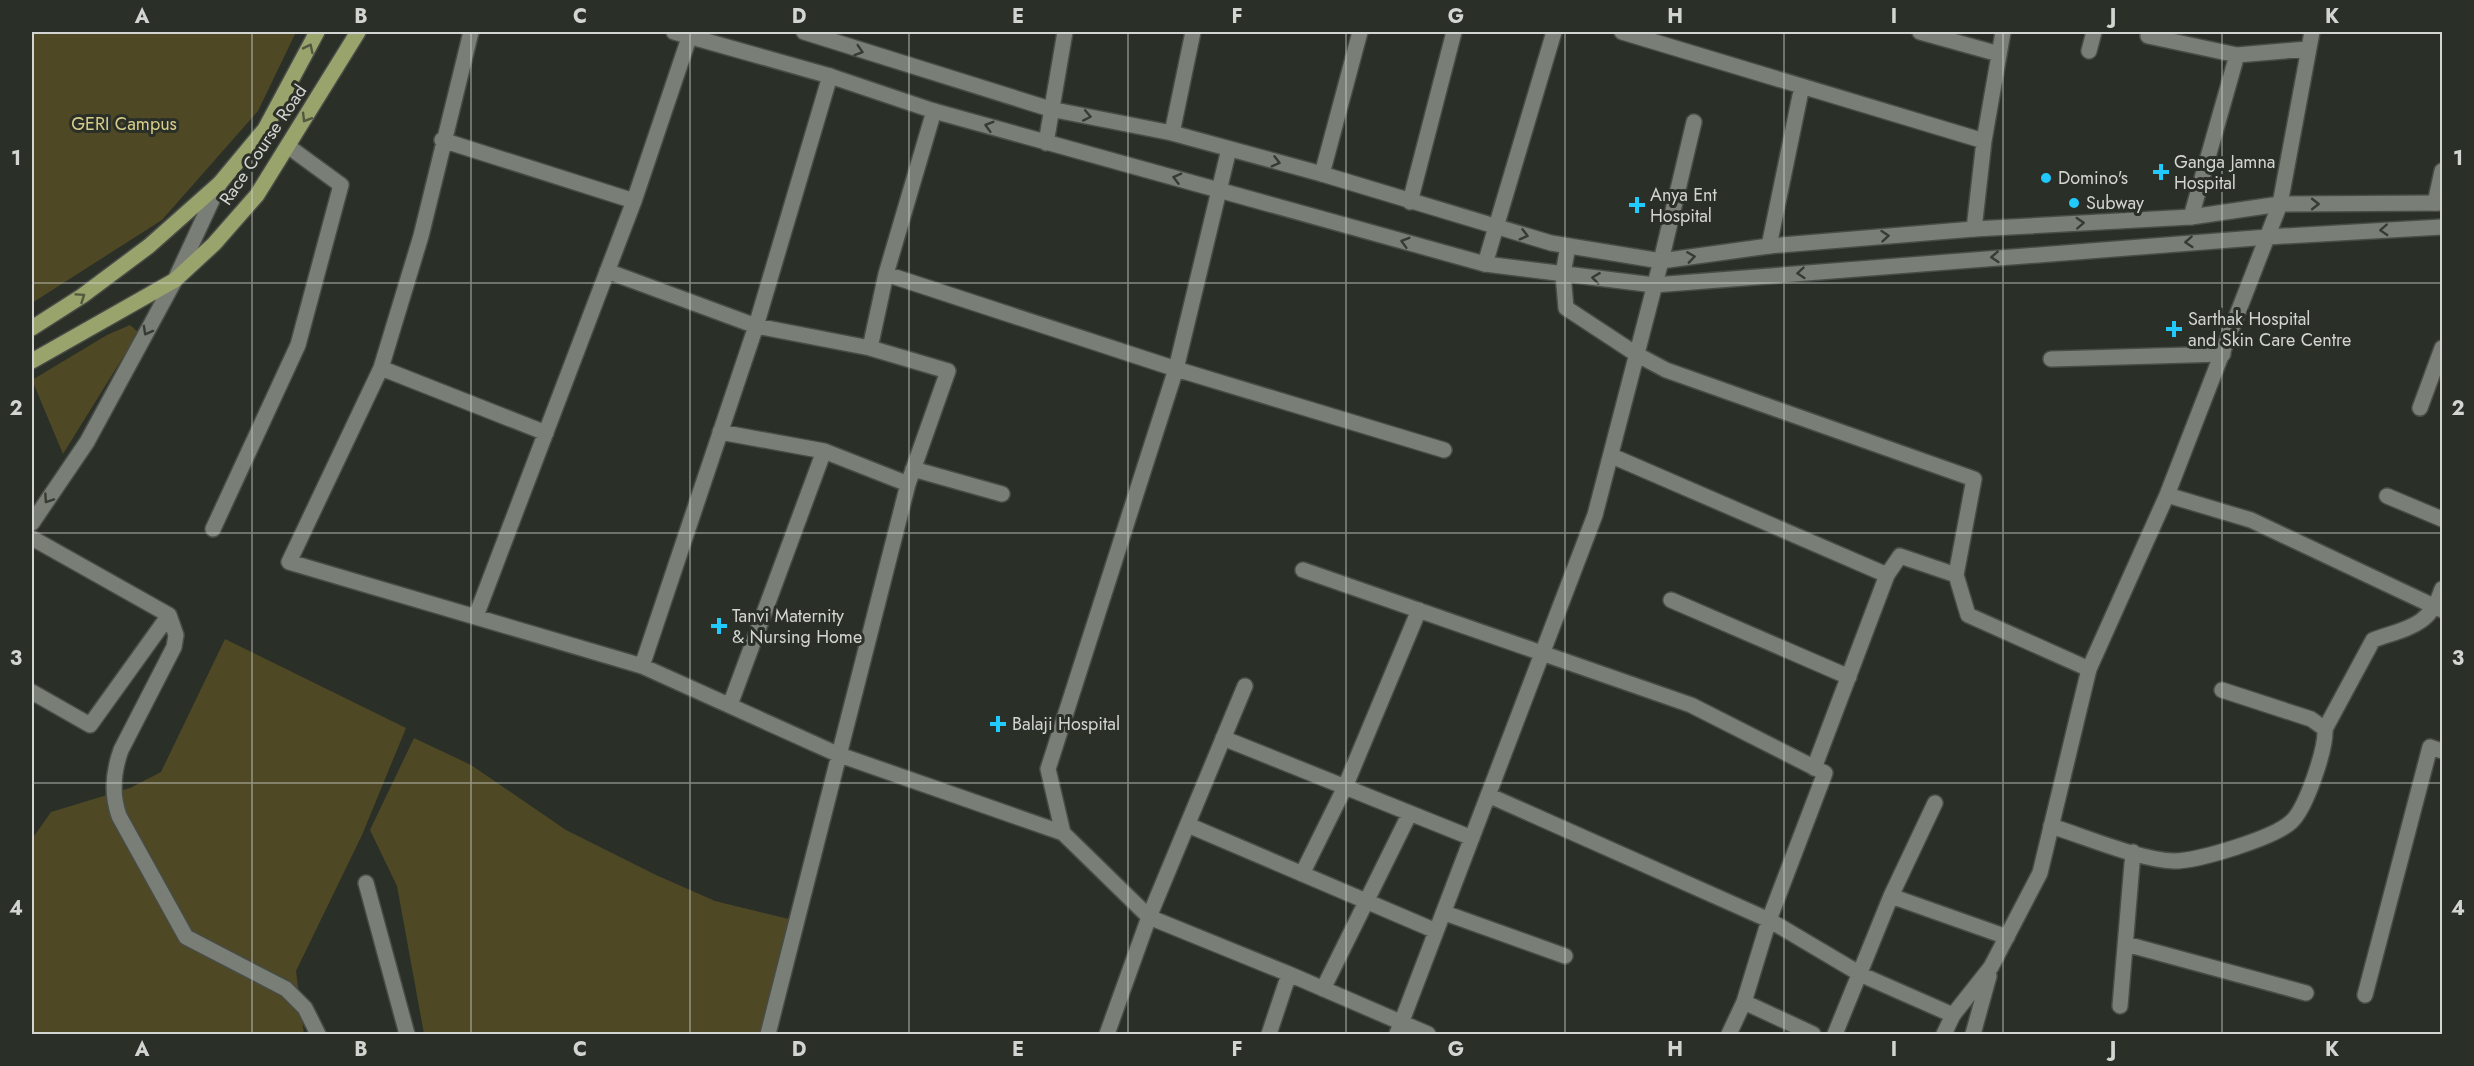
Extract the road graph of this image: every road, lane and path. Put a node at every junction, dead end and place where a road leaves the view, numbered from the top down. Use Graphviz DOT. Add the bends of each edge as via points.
graph roads {
  1 [pos="317,32"];
  2 [pos="358,32"];
  3 [pos="471,32"];
  4 [pos="674,32"];
  5 [pos="804,32"];
  6 [pos="1065,32"];
  7 [pos="1193,32"];
  8 [pos="1360,32"];
  9 [pos="1454,32"];
  10 [pos="1554,32"];
  11 [pos="1622,32"];
  12 [pos="1920,32"];
  13 [pos="2003,32"];
  14 [pos="2094,32"];
  15 [pos="2312,32"];
  16 [pos="690,34"];
  17 [pos="2148,36"];
  18 [pos="2307,49"];
  19 [pos="2089,51"];
  20 [pos="1999,54"];
  21 [pos="2237,55"];
  22 [pos="830,76"];
  23 [pos="1802,86"];
  24 [pos="1050,109"];
  25 [pos="934,111"];
  26 [pos="1694,122"];
  27 [pos="1172,133"];
  28 [pos="442,140"];
  29 [pos="1984,141"];
  30 [pos="1046,143"];
  31 [pos="289,147"];
  32 [pos="1229,149"];
  33 [pos="2442,171"];
  34 [pos="1322,174"];
  35 [pos="220,183"];
  36 [pos="1219,189"];
  37 [pos="634,201"];
  38 [pos="1410,202"];
  39 [pos="2439,203"];
  40 [pos="2280,204"];
  41 [pos="2191,217"];
  42 [pos="2442,227"];
  43 [pos="1498,228"];
  44 [pos="1974,229"];
  45 [pos="2268,237"];
  46 [pos="1568,246"];
  47 [pos="1769,246"];
  48 [pos="1661,261"];
  49 [pos="1485,264"];
  50 [pos="607,271"];
  51 [pos="886,274"];
  52 [pos="1563,274"];
  53 [pos="175,280"];
  54 [pos="1654,285"];
  55 [pos="756,326"];
  56 [pos="32,328"];
  57 [pos="870,348"];
  58 [pos="2442,348"];
  59 [pos="1636,354"];
  60 [pos="2223,354"];
  61 [pos="2051,358"];
  62 [pos="32,361"];
  63 [pos="381,368"];
  64 [pos="1176,369"];
  65 [pos="2420,408"];
  66 [pos="720,432"];
  67 [pos="546,433"];
  68 [pos="1444,450"];
  69 [pos="824,451"];
  70 [pos="1612,456"];
  71 [pos="913,469"];
  72 [pos="908,484"];
  73 [pos="1002,494"];
  74 [pos="2167,495"];
  75 [pos="2388,496"];
  76 [pos="2442,519"];
  77 [pos="32,523"];
  78 [pos="213,529"];
  79 [pos="32,538"];
  80 [pos="1303,570"];
  81 [pos="1887,575"];
  82 [pos="1956,575"];
  83 [pos="2442,590"];
  84 [pos="1671,600"];
  85 [pos="2440,608"];
  86 [pos="1419,610"];
  87 [pos="170,615"];
  88 [pos="476,616"];
  89 [pos="1542,653"];
  90 [pos="642,666"];
  91 [pos="2090,669"];
  92 [pos="1848,677"];
  93 [pos="1245,686"];
  94 [pos="2222,690"];
  95 [pos="32,692"];
  96 [pos="730,705"];
  97 [pos="2325,729"];
  98 [pos="1223,738"];
  99 [pos="2442,751"];
  100 [pos="837,754"];
  101 [pos="1814,768"];
  102 [pos="1345,787"];
  103 [pos="1488,795"];
  104 [pos="1935,803"];
  105 [pos="1410,813"];
  106 [pos="1188,825"];
  107 [pos="2051,826"];
  108 [pos="1063,833"];
  109 [pos="1472,838"];
  110 [pos="2133,852"];
  111 [pos="1302,874"];
  112 [pos="366,883"];
  113 [pos="1891,896"];
  114 [pos="1368,902"];
  115 [pos="1445,913"];
  116 [pos="1149,917"];
  117 [pos="1769,920"];
  118 [pos="1436,932"];
  119 [pos="2007,937"];
  120 [pos="2126,944"];
  121 [pos="1565,956"];
  122 [pos="1991,967"];
  123 [pos="1289,974"];
  124 [pos="1862,975"];
  125 [pos="1323,989"];
  126 [pos="2306,993"];
  127 [pos="2365,995"];
  128 [pos="1744,1002"];
  129 [pos="2120,1006"];
  130 [pos="1953,1015"];
  131 [pos="1399,1029"];
  132 [pos="318,1035"];
  133 [pos="407,1035"];
  134 [pos="768,1035"];
  135 [pos="1107,1035"];
  136 [pos="1269,1035"];
  137 [pos="1428,1035"];
  138 [pos="1729,1035"];
  139 [pos="1813,1035"];
  140 [pos="1836,1035"];
  141 [pos="1944,1035"];
  142 [pos="1972,1035"];
  35 -- 1 [label="main road, Race Course Road, one-way" via="264,129"];
  2 -- 31 [label="main road, Race Course Road, one-way"];
  3 -- 28 [label="street"];
  4 -- 16 [label="street"];
  5 -- 24 [label="street, one-way"];
  6 -- 24 [label="street"];
  7 -- 27 [label="street"];
  8 -- 34 [label="street"];
  9 -- 38 [label="street"];
  10 -- 43 [label="street"];
  11 -- 23 [label="street"];
  12 -- 20 [label="street"];
  13 -- 20 [label="street"];
  14 -- 19 [label="street"];
  15 -- 18 [label="street"];
  16 -- 22 [label="street"];
  16 -- 37 [label="street"];
  17 -- 21 [label="street"];
  18 -- 21 [label="street"];
  18 -- 40 [label="street"];
  20 -- 29 [label="street"];
  21 -- 41 [label="street"];
  22 -- 25 [label="street"];
  22 -- 55 [label="street"];
  23 -- 29 [label="street"];
  23 -- 47 [label="street"];
  24 -- 27 [label="street, one-way"];
  24 -- 30 [label="street"];
  30 -- 25 [label="street, one-way"];
  25 -- 51 [label="street"];
  26 -- 48 [label="street"];
  27 -- 32 [label="street"];
  28 -- 37 [label="street"];
  28 -- 63 [label="street" via="421,236"];
  29 -- 44 [label="street"];
  36 -- 30 [label="street, one-way"];
  31 -- 53 [label="main road, Race Course Road" via="257,195"];
  31 -- 78 [label="street" via="341,185 298,345"];
  32 -- 34 [label="street, one-way"];
  32 -- 36 [label="street"];
  33 -- 39 [label="street"];
  34 -- 38 [label="street"];
  35 -- 53 [label="street"];
  56 -- 35 [label="main road, Race Course Road, one-way" via="149,246"];
  49 -- 36 [label="street, one-way"];
  36 -- 64 [label="street"];
  37 -- 50 [label="street"];
  38 -- 43 [label="street"];
  40 -- 39 [label="street, one-way"];
  40 -- 41 [label="street"];
  40 -- 45 [label="street"];
  44 -- 41 [label="street, one-way"];
  42 -- 45 [label="street, one-way"];
  43 -- 46 [label="street, one-way"];
  43 -- 49 [label="street"];
  47 -- 44 [label="street, one-way"];
  45 -- 54 [label="street, one-way"];
  45 -- 60 [label="street"];
  46 -- 48 [label="street"];
  46 -- 52 [label="street"];
  48 -- 47 [label="street, one-way"];
  48 -- 54 [label="street"];
  49 -- 52 [label="street"];
  50 -- 55 [label="street"];
  50 -- 67 [label="street"];
  51 -- 57 [label="street"];
  51 -- 64 [label="street"];
  54 -- 52 [label="street, one-way"];
  52 -- 59 [label="street" via="1566,308"];
  53 -- 62 [label="main road, Race Course Road"];
  53 -- 77 [label="street, one-way" via="87,442"];
  54 -- 59 [label="street"];
  55 -- 57 [label="street"];
  55 -- 66 [label="street"];
  57 -- 71 [label="street" via="948,371"];
  58 -- 65 [label="street"];
  59 -- 70 [label="street"];
  59 -- 82 [label="street" via="1666,370 1974,479"];
  60 -- 61 [label="street"];
  60 -- 74 [label="street"];
  63 -- 67 [label="street"];
  63 -- 88 [label="street" via="289,562"];
  64 -- 68 [label="street"];
  64 -- 108 [label="street" via="1048,769"];
  66 -- 69 [label="street"];
  66 -- 90 [label="street"];
  67 -- 88 [label="street"];
  69 -- 72 [label="street"];
  69 -- 96 [label="street"];
  70 -- 81 [label="street"];
  70 -- 89 [label="street" via="1595,515"];
  71 -- 72 [label="street"];
  71 -- 73 [label="street"];
  72 -- 100 [label="street"];
  74 -- 85 [label="street" via="2251,520"];
  74 -- 91 [label="street"];
  75 -- 76 [label="street"];
  79 -- 87 [label="street"];
  80 -- 86 [label="street"];
  81 -- 82 [label="street" via="1900,556"];
  81 -- 92 [label="street"];
  82 -- 91 [label="street" via="1968,615"];
  83 -- 85 [label="street"];
  84 -- 92 [label="street"];
  85 -- 97 [label="street" via="2424,621 2373,640"];
  86 -- 89 [label="street"];
  86 -- 102 [label="street"];
  87 -- 95 [label="street" via="90,725"];
  87 -- 132 [label="street" via="176,635 174,647 115,765 114,801 119,816 186,937 286,988 305,1008"];
  88 -- 90 [label="street"];
  89 -- 101 [label="street" via="1691,705"];
  89 -- 103 [label="street"];
  90 -- 96 [label="street"];
  91 -- 107 [label="street"];
  92 -- 101 [label="street"];
  93 -- 98 [label="street"];
  94 -- 97 [label="street" via="2311,718"];
  96 -- 100 [label="street"];
  97 -- 110 [label="street" via="2325,742 2300,810 2283,828 2196,859 2174,861"];
  98 -- 102 [label="street"];
  98 -- 106 [label="street"];
  99 -- 127 [label="street" via="2430,747"];
  100 -- 108 [label="street"];
  100 -- 134 [label="street"];
  101 -- 117 [label="street" via="1825,772"];
  102 -- 105 [label="street"];
  102 -- 111 [label="street"];
  103 -- 109 [label="street"];
  103 -- 117 [label="street"];
  104 -- 113 [label="street"];
  105 -- 109 [label="street"];
  105 -- 114 [label="street"];
  106 -- 111 [label="street"];
  106 -- 116 [label="street"];
  107 -- 110 [label="street"];
  107 -- 119 [label="street" via="2040,873"];
  108 -- 116 [label="street"];
  109 -- 115 [label="street"];
  110 -- 120 [label="street"];
  111 -- 114 [label="street"];
  112 -- 133 [label="street"];
  113 -- 119 [label="street"];
  113 -- 124 [label="street"];
  114 -- 118 [label="street"];
  114 -- 125 [label="street"];
  115 -- 118 [label="street"];
  115 -- 121 [label="street"];
  116 -- 123 [label="street"];
  116 -- 135 [label="street"];
  117 -- 124 [label="street"];
  117 -- 128 [label="street"];
  118 -- 131 [label="street"];
  119 -- 122 [label="street"];
  120 -- 126 [label="street"];
  120 -- 129 [label="street"];
  122 -- 130 [label="street"];
  122 -- 142 [label="street"];
  123 -- 125 [label="street"];
  123 -- 136 [label="street"];
  124 -- 130 [label="street"];
  124 -- 140 [label="street"];
  125 -- 131 [label="street"];
  128 -- 138 [label="street"];
  128 -- 139 [label="street"];
  130 -- 141 [label="street"];
  131 -- 137 [label="street"];
}
